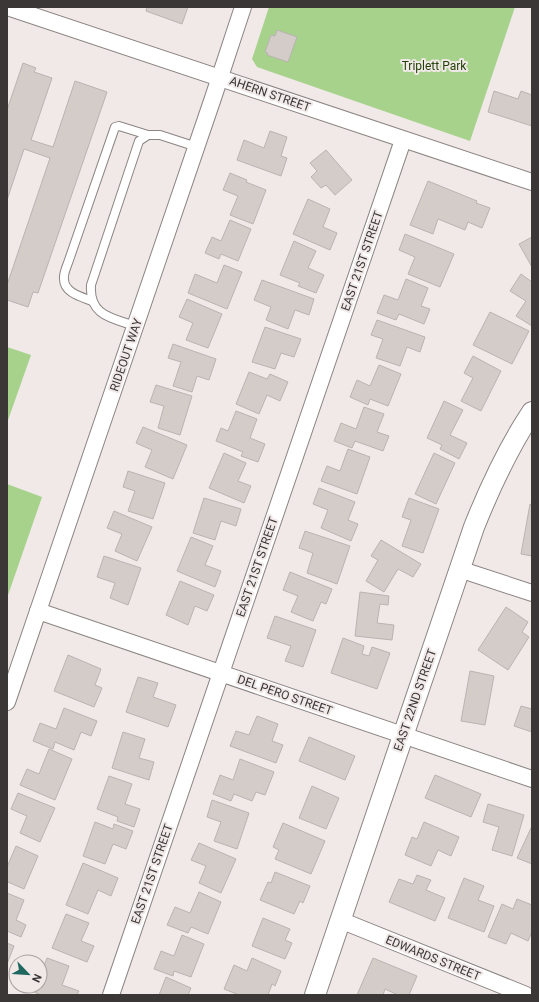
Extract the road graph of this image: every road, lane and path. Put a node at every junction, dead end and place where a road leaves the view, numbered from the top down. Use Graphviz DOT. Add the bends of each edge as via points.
graph roads {
  1 [pos="7,7"];
  2 [pos="243,7"];
  3 [pos="220,77"];
  4 [pos="148,135"];
  5 [pos="403,140"];
  6 [pos="197,147"];
  7 [pos="532,182"];
  8 [pos="92,301"];
  9 [pos="136,326"];
  10 [pos="532,412"];
  11 [pos="459,569"];
  12 [pos="532,593"];
  13 [pos="38,611"];
  14 [pos="220,674"];
  15 [pos="7,702"];
  16 [pos="403,735"];
  17 [pos="532,779"];
  18 [pos="340,920"];
  19 [pos="111,995"];
  20 [pos="315,995"];
  21 [pos="526,995"];
  1 -- 3 [label="street, AHERN STREET"];
  2 -- 3 [label="street, RIDEOUT WAY"];
  3 -- 5 [label="street, AHERN STREET"];
  3 -- 6 [label="street, RIDEOUT WAY"];
  4 -- 6 [label="lane" via="160,135"];
  4 -- 8 [label="lane" via="140,141 91,285"];
  4 -- 8 [label="lane" via="115,127 69,260 64,279 68,289"];
  5 -- 7 [label="street, AHERN STREET"];
  5 -- 14 [label="street, EAST 21ST STREET"];
  6 -- 9 [label="street, RIDEOUT WAY"];
  8 -- 9 [label="lane" via="104,315"];
  9 -- 13 [label="street, RIDEOUT WAY"];
  10 -- 11 [label="street, EAST 22ND STREET" via="487,493"];
  11 -- 12 [label="street"];
  11 -- 16 [label="street, EAST 22ND STREET"];
  13 -- 14 [label="street, DEL PERO STREET"];
  13 -- 15 [label="street, RIDEOUT WAY"];
  14 -- 16 [label="street, DEL PERO STREET"];
  14 -- 19 [label="street, EAST 21ST STREET"];
  16 -- 17 [label="street, DEL PERO STREET"];
  16 -- 18 [label="street, EAST 22ND STREET"];
  18 -- 20 [label="street, EAST 22ND STREET"];
  18 -- 21 [label="street, EDWARDS STREET"];
}
